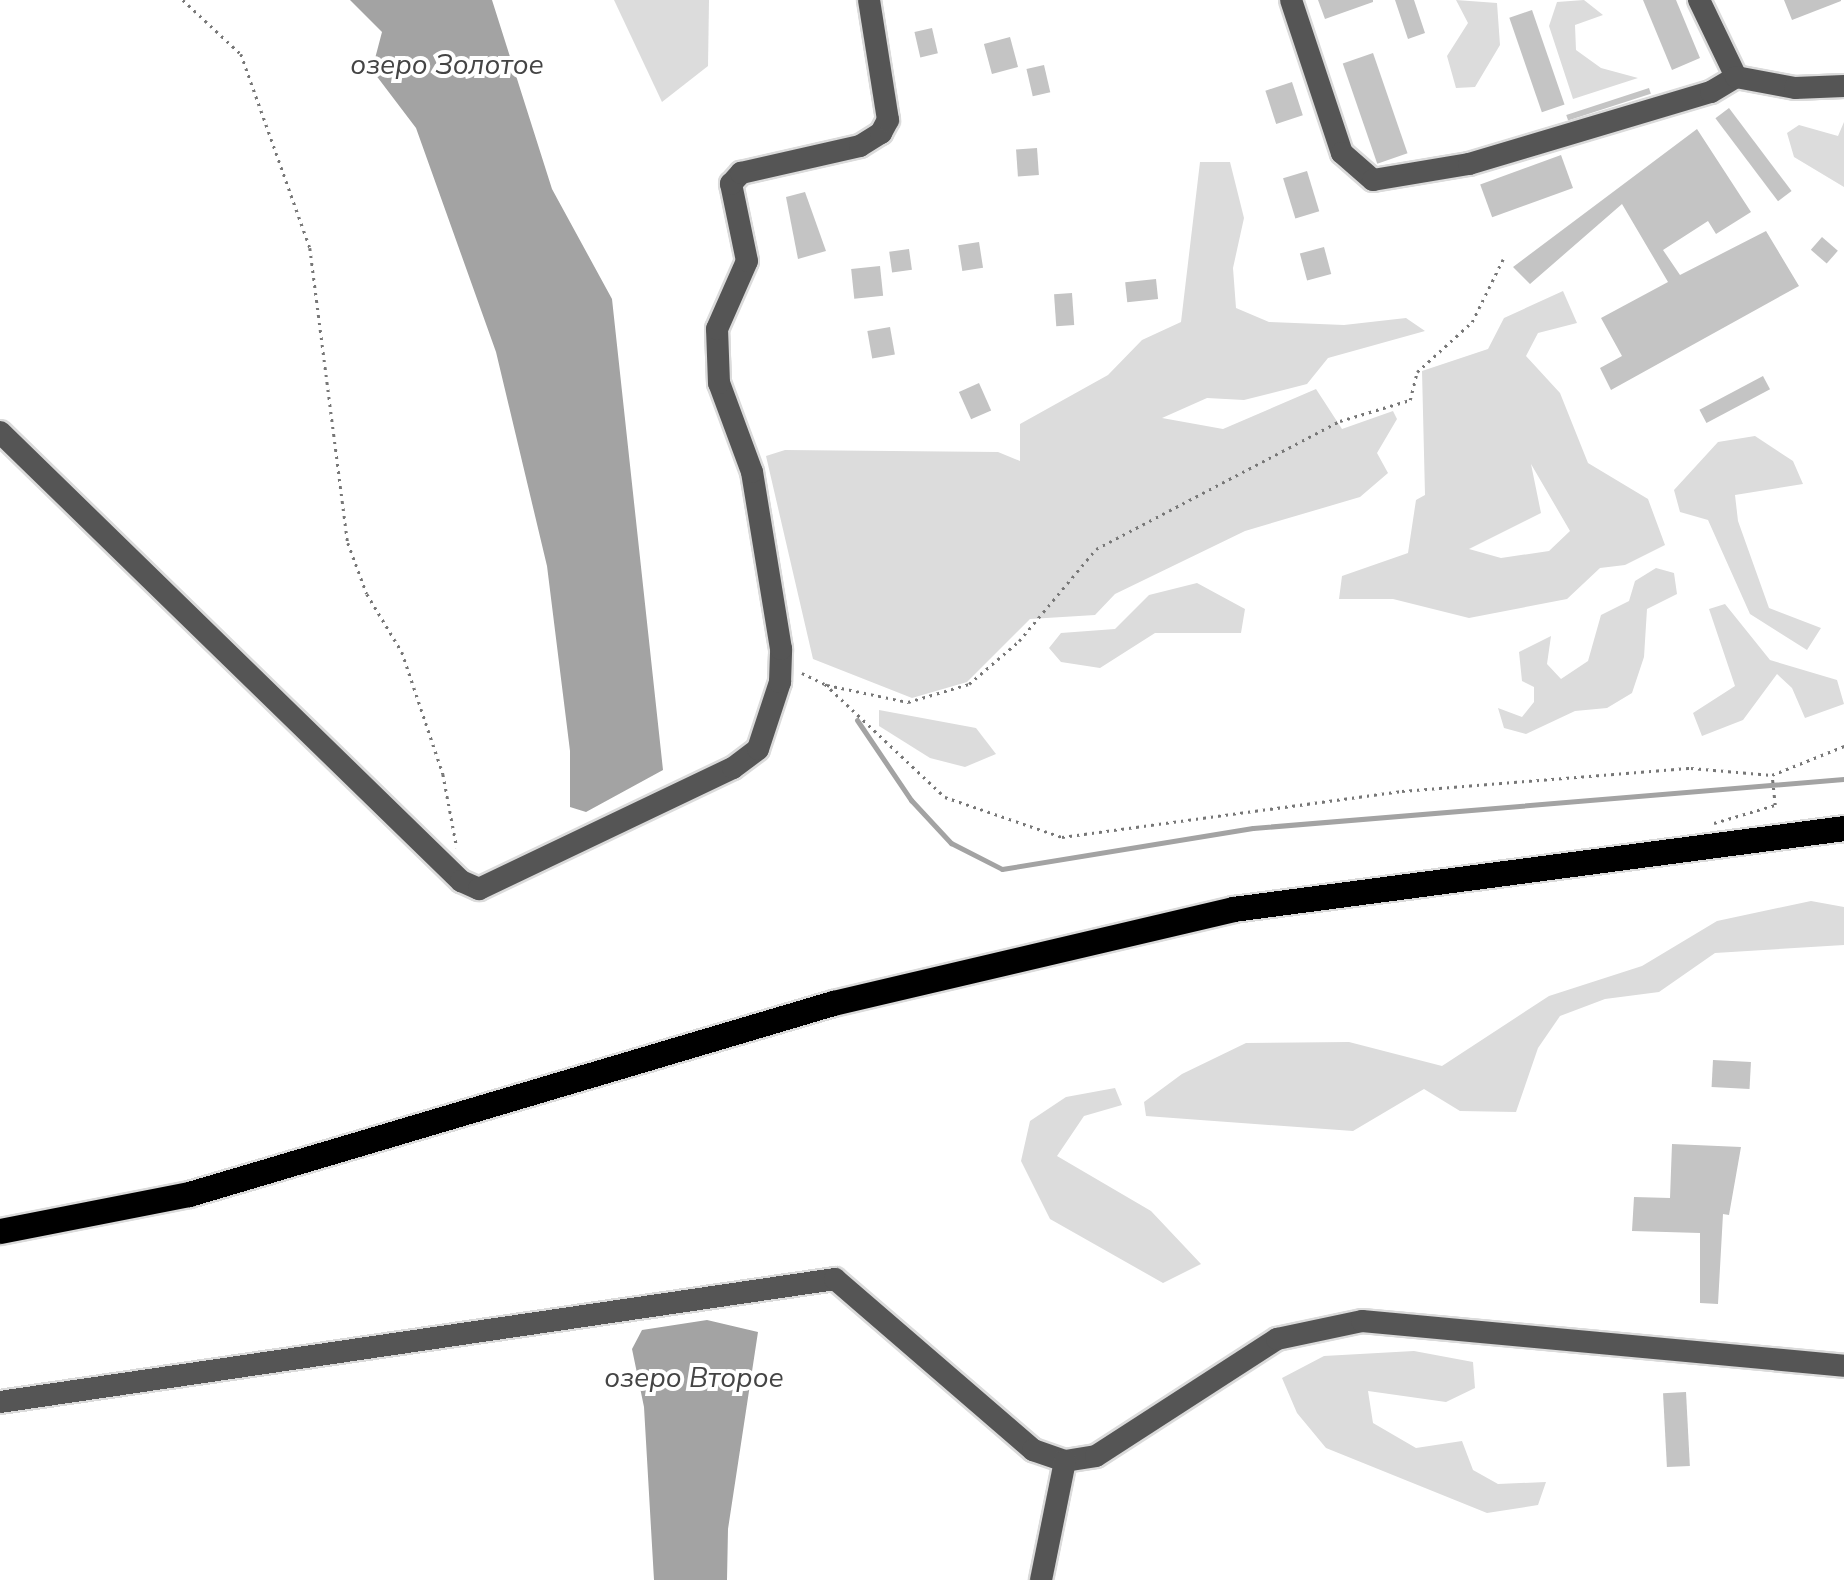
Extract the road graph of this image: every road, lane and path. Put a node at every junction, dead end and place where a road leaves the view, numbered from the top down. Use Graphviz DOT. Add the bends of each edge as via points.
graph roads {
  1 [pos="183,0"];
  2 [pos="869,0"];
  3 [pos="1290,0"];
  4 [pos="1699,0"];
  5 [pos="1736,77"];
  6 [pos="1844,86"];
  7 [pos="1503,259"];
  8 [pos="0,432"];
  9 [pos="780,672"];
  10 [pos="825,684"];
  11 [pos="1844,746"];
  12 [pos="1772,775"];
  13 [pos="1844,816"];
  14 [pos="1706,826"];
  15 [pos="1844,828"];
  16 [pos="1816,829"];
  17 [pos="461,881"];
  18 [pos="0,1231"];
  19 [pos="1844,1366"];
  20 [pos="0,1402"];
  21 [pos="1065,1461"];
  22 [pos="1041,1580"];
  1 -- 17 [label="path" via="241,54 310,248 348,543 402,652 443,774"];
  2 -- 9 [label="street" via="888,120 881,133 860,146 742,173 731,184 747,261 716,329 719,383 752,472"];
  3 -- 5 [label="street" via="1342,153 1374,180 1469,164 1711,92"];
  4 -- 5 [label="street"];
  5 -- 6 [label="street" via="1795,88"];
  7 -- 10 [label="path" via="1472,322 1417,372 1410,400 1340,420 1096,549 1018,641 970,684 908,702"];
  8 -- 17 [label="street"];
  9 -- 10 [label="path"];
  9 -- 17 [label="street" via="758,748 734,768 521,872 479,889"];
  10 -- 12 [label="path" via="889,752 945,797 1062,837 1161,829 1249,808 1402,791 1691,768"];
  11 -- 12 [label="path"];
  12 -- 14 [label="path" via="1775,805"];
  13 -- 16 [label="main road"];
  15 -- 16 [label="main road"];
  16 -- 18 [label="main road" via="1233,908 834,1003 189,1194"];
  19 -- 21 [label="street" via="1362,1321 1277,1339 1096,1456"];
  20 -- 21 [label="street" via="835,1279 1032,1450"];
  21 -- 22 [label="street"];
}
